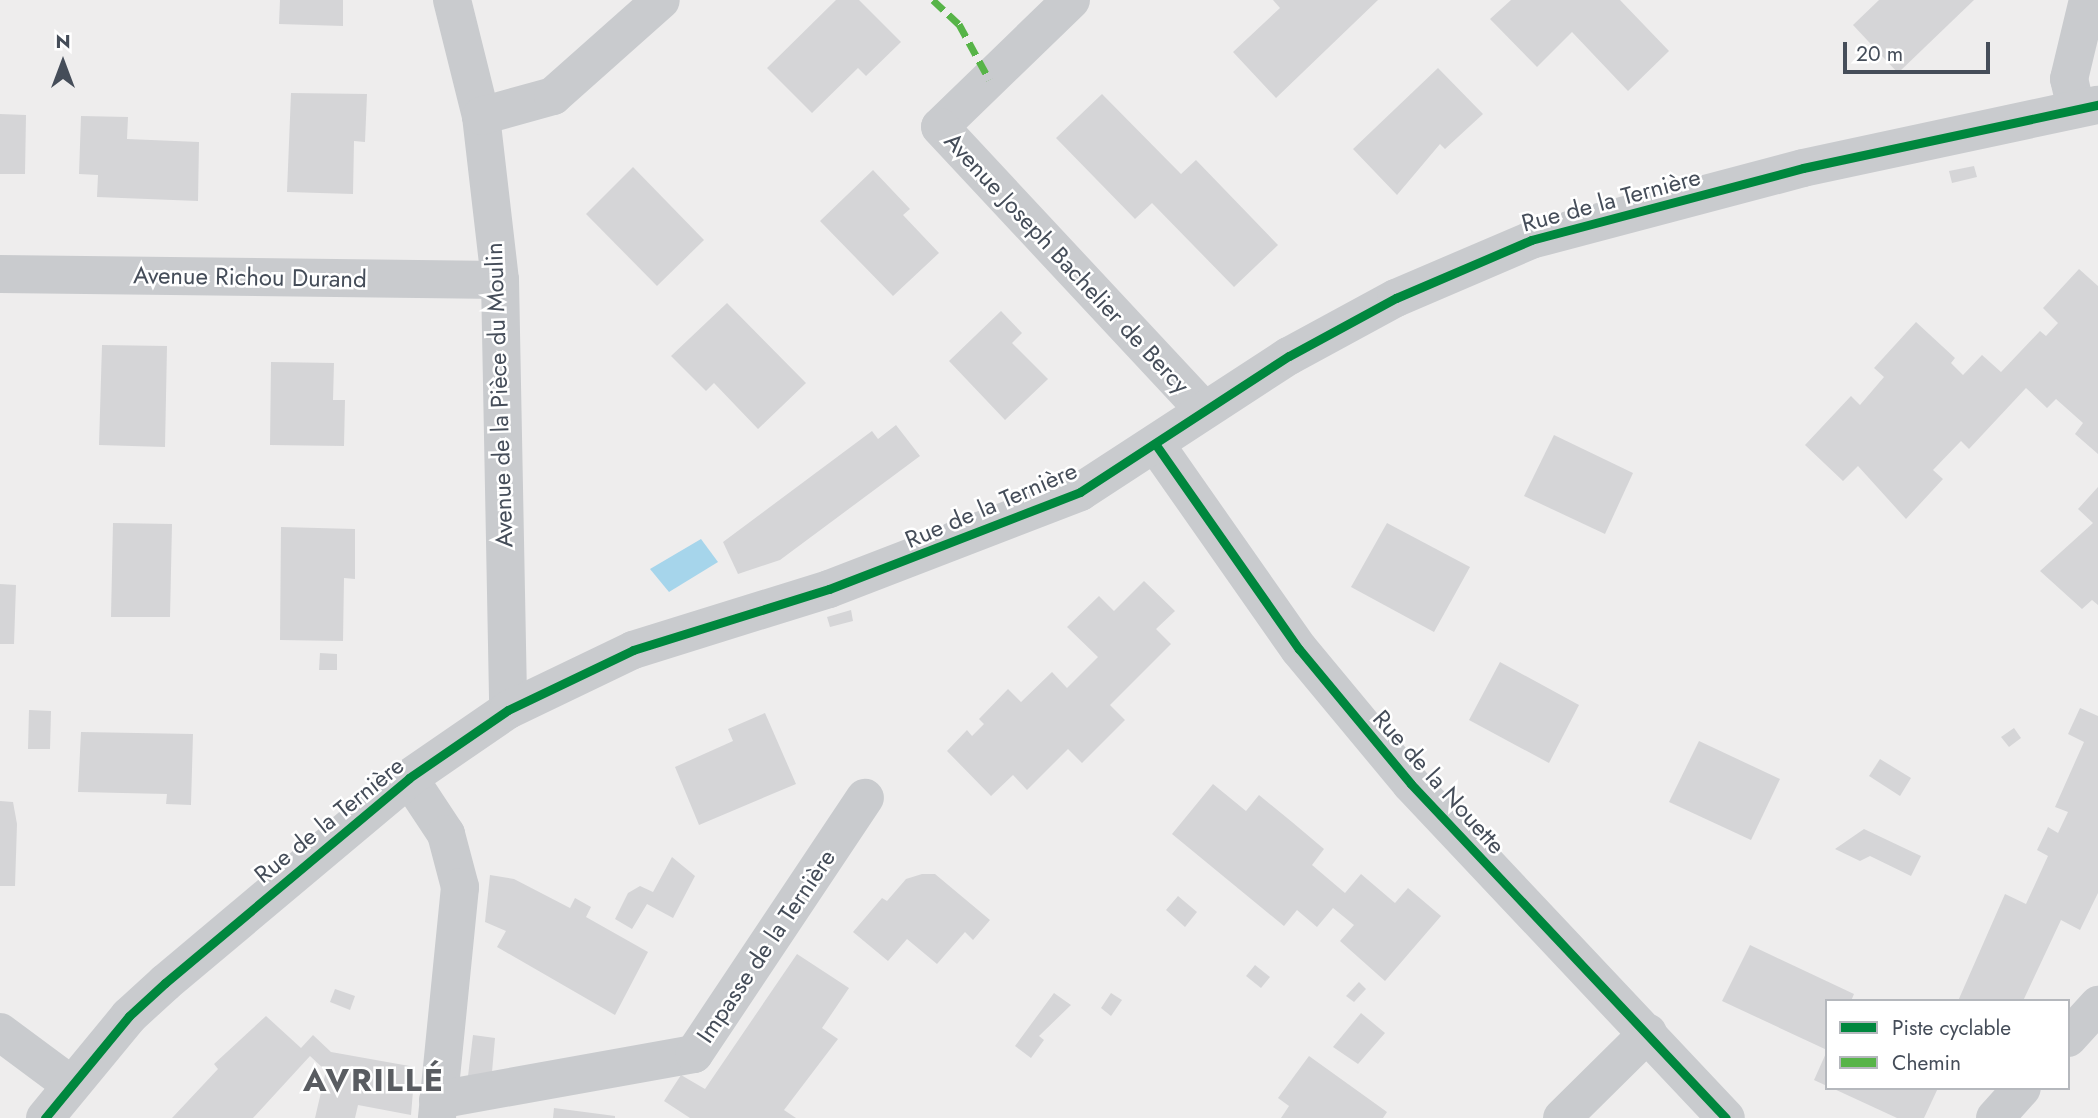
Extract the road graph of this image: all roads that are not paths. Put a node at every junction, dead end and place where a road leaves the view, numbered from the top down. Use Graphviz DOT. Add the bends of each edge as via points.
graph roads {
  1 [pos="452,0"];
  2 [pos="661,0"];
  3 [pos="1071,0"];
  4 [pos="2088,0"];
  5 [pos="2087,107"];
  6 [pos="481,116"];
  7 [pos="0,274"];
  8 [pos="500,280"];
  9 [pos="1203,409"];
  10 [pos="1156,444"];
  11 [pos="508,710"];
  12 [pos="410,778"];
  13 [pos="865,798"];
  14 [pos="2098,1005"];
  15 [pos="0,1032"];
  16 [pos="1648,1034"];
  17 [pos="2070,1036"];
  18 [pos="70,1084"];
  19 [pos="2020,1090"];
  20 [pos="438,1109"];
  21 [pos="45,1118"];
  22 [pos="1562,1118"];
  23 [pos="1726,1118"];
  24 [pos="1995,1118"];
  1 -- 6 [label="street, Avenue de la Pièce du Moulin"];
  2 -- 6 [label="street" via="553,96"];
  3 -- 9 [label="street, Avenue Joseph Bachelier de Bercy" via="940,127"];
  4 -- 5 [label="street" via="2069,79"];
  5 -- 9 [label="street, Rue de la Ternière" via="1803,168 1531,240 1396,298"];
  6 -- 8 [label="street, Avenue de la Pièce du Moulin"];
  7 -- 8 [label="street, Avenue Richou Durand"];
  8 -- 11 [label="street, Avenue de la Pièce du Moulin"];
  9 -- 10 [label="street, Rue de la Ternière"];
  10 -- 11 [label="street, Rue de la Ternière" via="1080,492 995,529 633,650"];
  10 -- 16 [label="street, Rue de la Nouette" via="1299,649 1411,784"];
  11 -- 12 [label="street, Rue de la Ternière"];
  12 -- 18 [label="street, Rue de la Ternière" via="164,983"];
  12 -- 20 [label="street, Rue de la Ternière" via="446,834 460,887"];
  13 -- 20 [label="street, Impasse de la Ternière" via="694,1054"];
  14 -- 17 [label="street"];
  15 -- 18 [label="street"];
  16 -- 22 [label="street"];
  16 -- 23 [label="street, Rue de la Nouette"];
  18 -- 21 [label="street, Rue de la Ternière"];
  19 -- 24 [label="street"];
}
